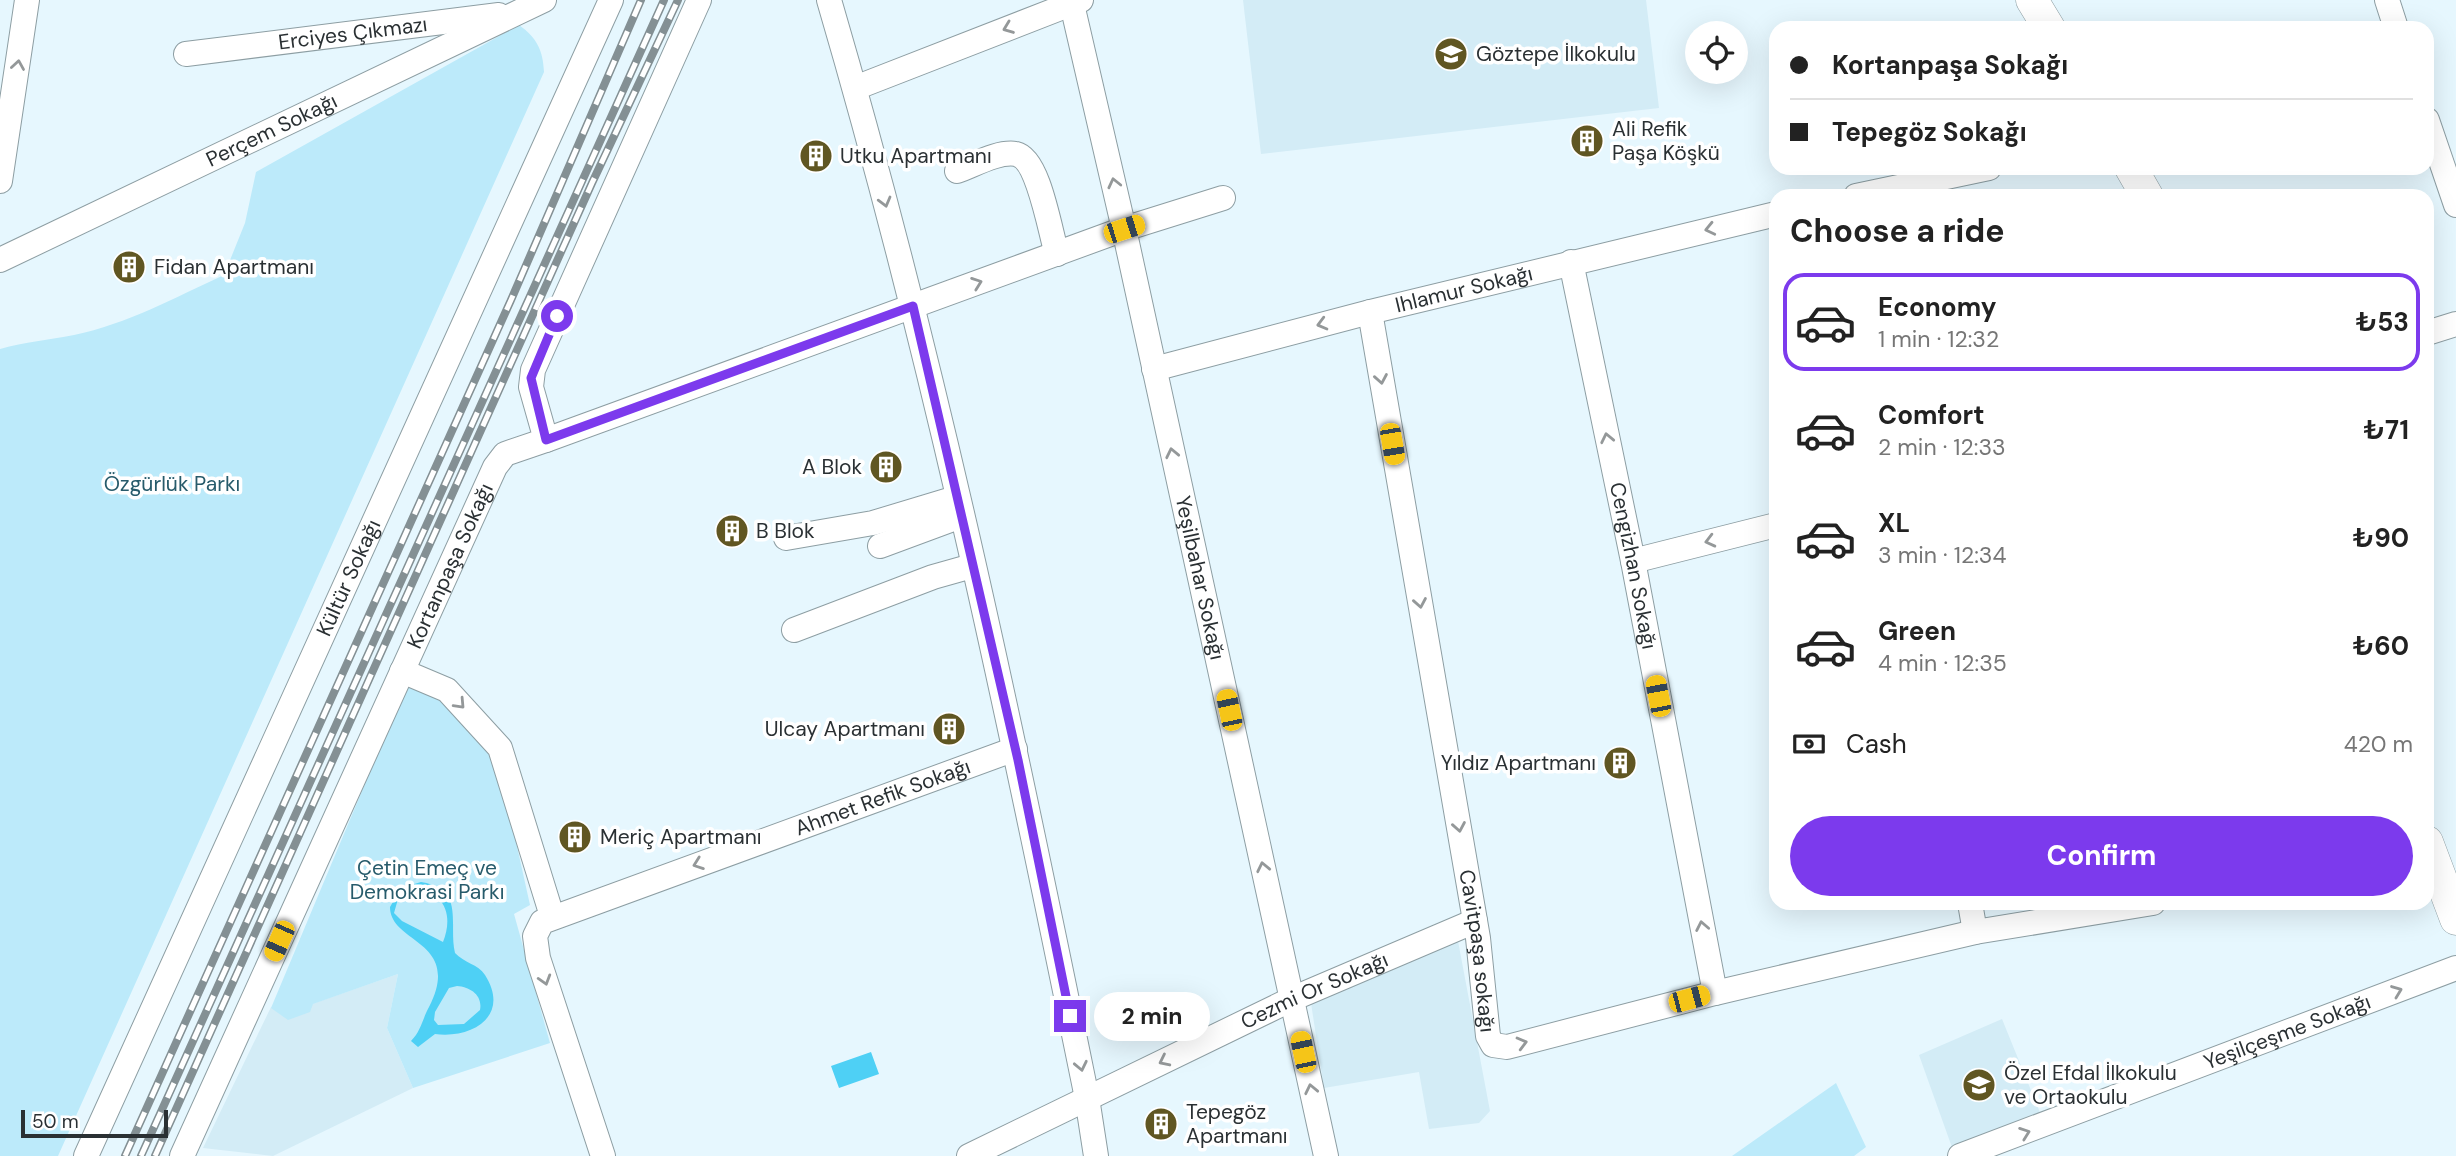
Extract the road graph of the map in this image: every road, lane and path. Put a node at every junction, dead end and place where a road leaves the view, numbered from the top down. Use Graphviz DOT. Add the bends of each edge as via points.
graph roads {
  1 [pos="27,0"];
  2 [pos="544,0"];
  3 [pos="611,0"];
  4 [pos="699,0"];
  5 [pos="829,0"];
  6 [pos="2032,0"];
  7 [pos="2387,0"];
  8 [pos="1075,1"];
  9 [pos="520,12"];
  10 [pos="2045,21"];
  11 [pos="2394,21"];
  12 [pos="186,54"];
  13 [pos="855,88"];
  14 [pos="2434,141"];
  15 [pos="957,171"];
  16 [pos="1956,175"];
  17 [pos="0,180"];
  18 [pos="1890,189"];
  19 [pos="1223,198"];
  20 [pos="2456,205"];
  21 [pos="1769,216"];
  22 [pos="1124,229"];
  23 [pos="1056,254"];
  24 [pos="0,260"];
  25 [pos="1571,262"];
  26 [pos="913,306"];
  27 [pos="1370,312"];
  28 [pos="2456,324"];
  29 [pos="2434,331"];
  30 [pos="1154,369"];
  31 [pos="546,440"];
  32 [pos="958,507"];
  33 [pos="1769,527"];
  34 [pos="786,538"];
  35 [pos="880,546"];
  36 [pos="1633,561"];
  37 [pos="972,566"];
  38 [pos="794,630"];
  39 [pos="402,671"];
  40 [pos="1016,749"];
  41 [pos="2434,862"];
  42 [pos="1971,910"];
  43 [pos="2110,910"];
  44 [pos="552,916"];
  45 [pos="2456,919"];
  46 [pos="1475,921"];
  47 [pos="1975,932"];
  48 [pos="2456,968"];
  49 [pos="1715,993"];
  50 [pos="1292,999"];
  51 [pos="1087,1098"];
  52 [pos="86,1156"];
  53 [pos="182,1156"];
  54 [pos="603,1156"];
  55 [pos="969,1156"];
  56 [pos="1096,1156"];
  57 [pos="1326,1156"];
  58 [pos="1960,1156"];
  17 -- 1 [label="street, one-way"];
  2 -- 9 [label="street, Perçem Sokağı"];
  3 -- 52 [label="street, Kültür Sokağı"];
  4 -- 31 [label="street" via="533,370 531,387"];
  5 -- 13 [label="street"];
  6 -- 10 [label="main road"];
  7 -- 11 [label="street"];
  8 -- 13 [label="street, one-way"];
  22 -- 8 [label="street, Yeşilbahar Sokağı, one-way"];
  9 -- 12 [label="street, Erciyes Çıkmazı"];
  9 -- 24 [label="street, Perçem Sokağı"];
  13 -- 26 [label="street, one-way"];
  14 -- 20 [label="street"];
  15 -- 23 [label="street" via="1003,155 1027,159"];
  16 -- 18 [label="street"];
  19 -- 22 [label="street, Kortanpaşa Sokağı"];
  21 -- 25 [label="street, Ihlamur Sokağı, one-way"];
  22 -- 23 [label="street, Kortanpaşa Sokağı"];
  22 -- 30 [label="street, Yeşilbahar Sokağı"];
  26 -- 23 [label="street, Kortanpaşa Sokağı, one-way"];
  25 -- 27 [label="street, Ihlamur Sokağı"];
  36 -- 25 [label="street, Cengizhan Sokağı, one-way"];
  26 -- 31 [label="street, Kortanpaşa Sokağı"];
  26 -- 32 [label="street"];
  27 -- 30 [label="street, Ihlamur Sokağı, one-way"];
  27 -- 46 [label="street, Cavitpaşa sokağı, one-way"];
  28 -- 29 [label="street"];
  50 -- 30 [label="street, Yeşilbahar Sokağı, one-way"];
  31 -- 39 [label="street, Kortanpaşa Sokağı" via="509,452 498,461"];
  32 -- 34 [label="street"];
  32 -- 35 [label="street"];
  32 -- 37 [label="street"];
  33 -- 36 [label="street, one-way"];
  49 -- 36 [label="street, Cengizhan Sokağı, one-way"];
  37 -- 38 [label="street"];
  37 -- 40 [label="street"];
  39 -- 44 [label="street, one-way" via="447,690 500,748"];
  39 -- 53 [label="street, Kortanpaşa Sokağı"];
  40 -- 44 [label="street, Ahmet Refik Sokağı, one-way"];
  40 -- 51 [label="street, one-way"];
  41 -- 45 [label="main road"];
  42 -- 47 [label="street"];
  43 -- 47 [label="street, Cavitpaşa sokağı"];
  44 -- 54 [label="street, one-way" via="537,930 536,950"];
  46 -- 49 [label="street, Cavitpaşa sokağı, one-way" via="1488,1036 1498,1048"];
  46 -- 50 [label="street, Cezmi Or Sokağı"];
  47 -- 49 [label="street, Cavitpaşa sokağı"];
  58 -- 48 [label="street, Yeşilçeşme Sokağı, one-way"];
  50 -- 51 [label="street, Cezmi Or Sokağı, one-way"];
  57 -- 50 [label="street, Yeşilbahar Sokağı, one-way"];
  51 -- 55 [label="street, Cezmi Or Sokağı"];
  51 -- 56 [label="street"];
}
